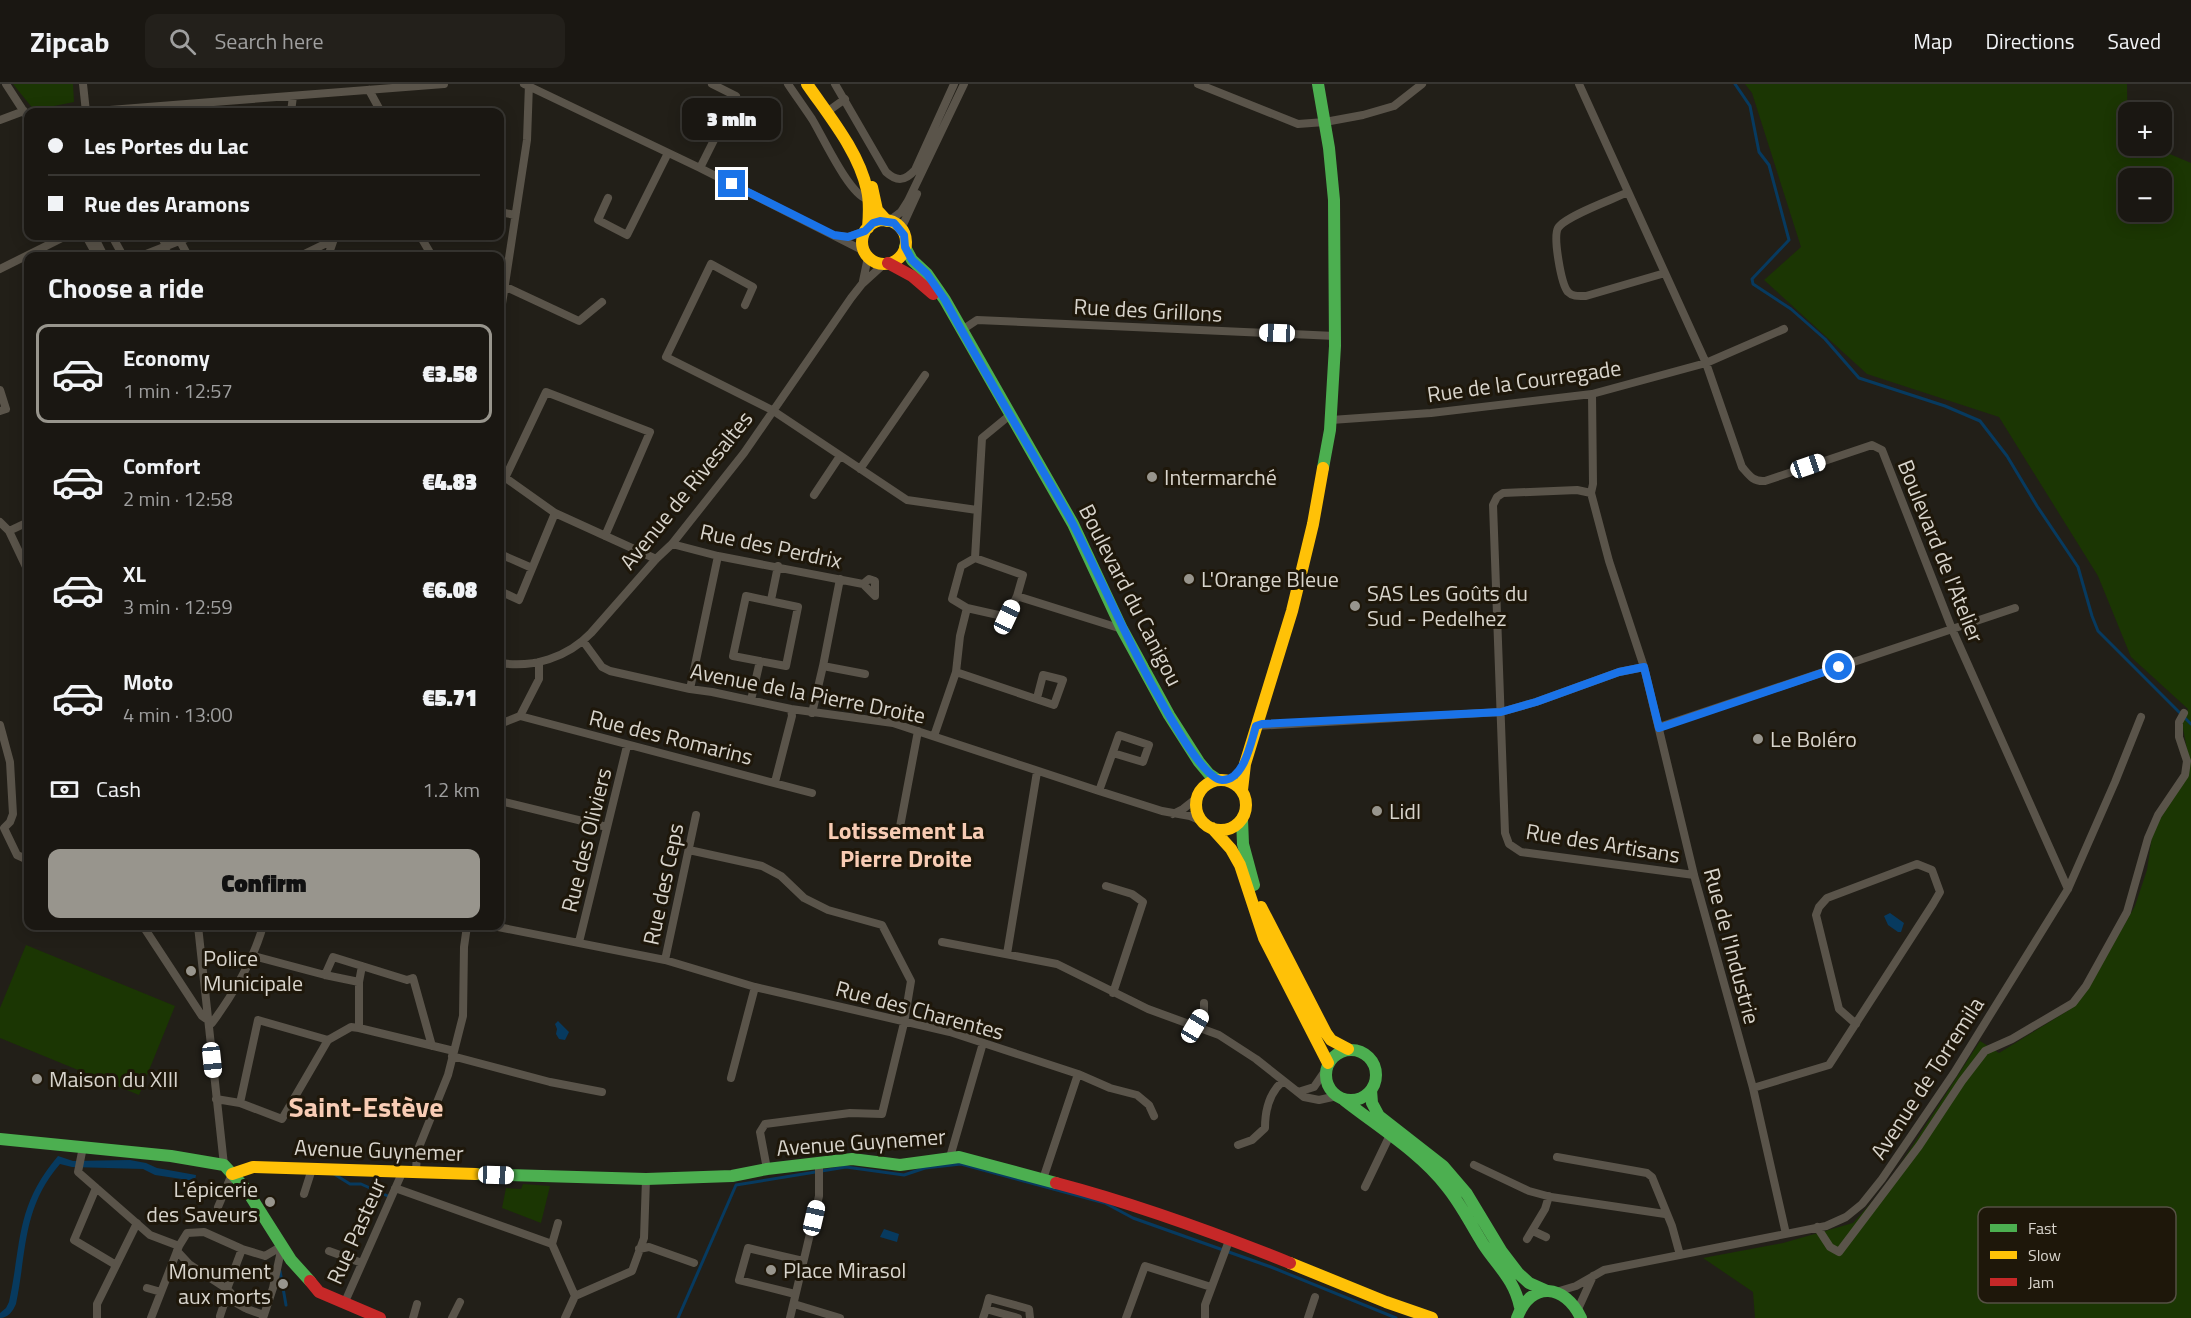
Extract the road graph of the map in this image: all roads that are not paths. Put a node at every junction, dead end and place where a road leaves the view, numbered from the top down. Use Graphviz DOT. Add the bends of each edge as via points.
graph roads {
  1 [pos="2,84"];
  2 [pos="6,84"];
  3 [pos="82,84"];
  4 [pos="444,84"];
  5 [pos="712,84"];
  6 [pos="788,84"];
  7 [pos="807,84"];
  8 [pos="815,84"];
  9 [pos="835,84"];
  10 [pos="954,84"];
  11 [pos="964,84"];
  12 [pos="1198,84"];
  13 [pos="1318,84"];
  14 [pos="1422,84"];
  15 [pos="1579,84"];
  16 [pos="528,85"];
  17 [pos="369,90"];
  18 [pos="294,96"];
  19 [pos="845,99"];
  20 [pos="85,108"];
  21 [pos="137,108"];
  22 [pos="292,108"];
  23 [pos="379,108"];
  24 [pos="23,109"];
  25 [pos="831,109"];
  26 [pos="0,120"];
  27 [pos="1325,122"];
  28 [pos="937,144"];
  29 [pos="668,153"];
  30 [pos="700,168"];
  31 [pos="1628,192"];
  32 [pos="608,198"];
  33 [pos="867,199"];
  34 [pos="504,213"];
  35 [pos="515,215"];
  36 [pos="888,221"];
  37 [pos="901,229"];
  38 [pos="866,230"];
  39 [pos="834,235"];
  40 [pos="57,240"];
  41 [pos="163,240"];
  42 [pos="330,240"];
  43 [pos="180,241"];
  44 [pos="167,247"];
  45 [pos="905,247"];
  46 [pos="31,252"];
  47 [pos="153,252"];
  48 [pos="186,252"];
  49 [pos="305,252"];
  50 [pos="866,254"];
  51 [pos="24,255"];
  52 [pos="886,264"];
  53 [pos="1,266"];
  54 [pos="1665,273"];
  55 [pos="862,284"];
  56 [pos="504,286"];
  57 [pos="602,302"];
  58 [pos="744,305"];
  59 [pos="959,325"];
  60 [pos="1784,329"];
  61 [pos="1335,336"];
  62 [pos="1706,363"];
  63 [pos="925,375"];
  64 [pos="0,390"];
  65 [pos="1592,394"];
  66 [pos="772,410"];
  67 [pos="0,411"];
  68 [pos="1010,415"];
  69 [pos="1330,420"];
  70 [pos="840,456"];
  71 [pos="860,469"];
  72 [pos="504,473"];
  73 [pos="504,476"];
  74 [pos="1591,493"];
  75 [pos="814,495"];
  76 [pos="977,510"];
  77 [pos="555,513"];
  78 [pos="0,522"];
  79 [pos="24,524"];
  80 [pos="9,531"];
  81 [pos="605,536"];
  82 [pos="672,544"];
  83 [pos="504,556"];
  84 [pos="718,556"];
  85 [pos="975,558"];
  86 [pos="656,559"];
  87 [pos="24,563"];
  88 [pos="778,566"];
  89 [pos="532,568"];
  90 [pos="840,579"];
  91 [pos="863,584"];
  92 [pos="504,593"];
  93 [pos="1017,596"];
  94 [pos="771,600"];
  95 [pos="967,608"];
  96 [pos="2015,609"];
  97 [pos="1122,629"];
  98 [pos="1952,629"];
  99 [pos="583,641"];
  100 [pos="760,661"];
  101 [pos="539,662"];
  102 [pos="504,663"];
  103 [pos="823,666"];
  104 [pos="1644,667"];
  105 [pos="956,672"];
  106 [pos="865,674"];
  107 [pos="690,690"];
  108 [pos="1037,698"];
  109 [pos="751,700"];
  110 [pos="792,709"];
  111 [pos="1501,712"];
  112 [pos="812,713"];
  113 [pos="520,716"];
  114 [pos="2182,716"];
  115 [pos="2141,717"];
  116 [pos="504,722"];
  117 [pos="0,725"];
  118 [pos="1256,726"];
  119 [pos="1659,728"];
  120 [pos="918,730"];
  121 [pos="934,736"];
  122 [pos="627,746"];
  123 [pos="1113,753"];
  124 [pos="1199,762"];
  125 [pos="1245,764"];
  126 [pos="1037,772"];
  127 [pos="1222,780"];
  128 [pos="775,782"];
  129 [pos="1242,790"];
  130 [pos="1099,791"];
  131 [pos="812,793"];
  132 [pos="1198,795"];
  133 [pos="504,802"];
  134 [pos="1173,814"];
  135 [pos="696,815"];
  136 [pos="1242,819"];
  137 [pos="1207,824"];
  138 [pos="607,827"];
  139 [pos="2,829"];
  140 [pos="900,832"];
  141 [pos="689,850"];
  142 [pos="24,858"];
  143 [pos="1694,875"];
  144 [pos="1106,886"];
  145 [pos="2068,889"];
  146 [pos="504,928"];
  147 [pos="146,930"];
  148 [pos="198,930"];
  149 [pos="262,930"];
  150 [pos="465,930"];
  151 [pos="579,942"];
  152 [pos="942,942"];
  153 [pos="1007,954"];
  154 [pos="254,956"];
  155 [pos="665,960"];
  156 [pos="362,966"];
  157 [pos="325,975"];
  158 [pos="359,982"];
  159 [pos="755,987"];
  160 [pos="1113,993"];
  161 [pos="1204,1003"];
  162 [pos="208,1021"];
  163 [pos="904,1023"];
  164 [pos="1856,1024"];
  165 [pos="1195,1026"];
  166 [pos="359,1028"];
  167 [pos="328,1040"];
  168 [pos="983,1043"];
  169 [pos="432,1046"];
  170 [pos="1348,1048"];
  171 [pos="453,1053"];
  172 [pos="1327,1067"];
  173 [pos="1078,1074"];
  174 [pos="731,1078"];
  175 [pos="1283,1081"];
  176 [pos="1753,1088"];
  177 [pos="1371,1090"];
  178 [pos="602,1092"];
  179 [pos="1298,1092"];
  180 [pos="1340,1098"];
  181 [pos="216,1099"];
  182 [pos="240,1103"];
  183 [pos="1154,1116"];
  184 [pos="1389,1137"];
  185 [pos="0,1139"];
  186 [pos="1238,1145"];
  187 [pos="83,1147"];
  188 [pos="950,1157"];
  189 [pos="1557,1157"];
  190 [pos="1474,1165"];
  191 [pos="819,1168"];
  192 [pos="228,1169"];
  193 [pos="312,1169"];
  194 [pos="767,1169"];
  195 [pos="416,1172"];
  196 [pos="402,1173"];
  197 [pos="646,1179"];
  198 [pos="1043,1179"];
  199 [pos="1365,1187"];
  200 [pos="96,1188"];
  201 [pos="395,1188"];
  202 [pos="304,1194"];
  203 [pos="1549,1196"];
  204 [pos="218,1207"];
  205 [pos="1665,1214"];
  206 [pos="138,1223"];
  207 [pos="558,1223"];
  208 [pos="1817,1227"];
  209 [pos="1533,1231"];
  210 [pos="1786,1234"];
  211 [pos="1546,1237"];
  212 [pos="1527,1239"];
  213 [pos="552,1244"];
  214 [pos="282,1246"];
  215 [pos="1227,1246"];
  216 [pos="178,1249"];
  217 [pos="242,1249"];
  218 [pos="639,1249"];
  219 [pos="329,1251"];
  220 [pos="1680,1255"];
  221 [pos="803,1261"];
  222 [pos="362,1263"];
  223 [pos="694,1263"];
  224 [pos="116,1264"];
  225 [pos="257,1273"];
  226 [pos="276,1274"];
  227 [pos="1593,1276"];
  228 [pos="1211,1287"];
  229 [pos="147,1288"];
  230 [pos="227,1289"];
  231 [pos="1551,1291"];
  232 [pos="161,1292"];
  233 [pos="795,1294"];
  234 [pos="575,1296"];
  235 [pos="1315,1297"];
  236 [pos="231,1300"];
  237 [pos="460,1302"];
  238 [pos="344,1304"];
  239 [pos="417,1304"];
  240 [pos="794,1304"];
  241 [pos="1518,1313"];
  242 [pos="985,1314"];
  243 [pos="1580,1314"];
  244 [pos="220,1316"];
  245 [pos="263,1317"];
  246 [pos="97,1318"];
  247 [pos="151,1318"];
  248 [pos="380,1318"];
  249 [pos="413,1318"];
  250 [pos="452,1318"];
  251 [pos="565,1318"];
  252 [pos="790,1318"];
  253 [pos="840,1318"];
  254 [pos="1018,1318"];
  255 [pos="1030,1318"];
  256 [pos="1126,1318"];
  257 [pos="1205,1318"];
  258 [pos="1308,1318"];
  259 [pos="1432,1318"];
  1 -- 24 [label="street"];
  2 -- 24 [label="street"];
  3 -- 20 [label="street"];
  4 -- 17 [label="street"];
  5 -- 30 [label="street" via="736,96"];
  6 -- 33 [label="street" via="849,182"];
  7 -- 33 [label="main road" via="861,173"];
  8 -- 25 [label="main road"];
  9 -- 19 [label="street"];
  10 -- 19 [label="street" via="915,170 899,180 886,172"];
  11 -- 28 [label="street"];
  12 -- 27 [label="street" via="1298,124"];
  13 -- 27 [label="main road"];
  14 -- 27 [label="street" via="1394,106"];
  15 -- 31 [label="street, Boulevard de l'Atelier"];
  16 -- 29 [label="street"];
  16 -- 35 [label="street" via="527,140"];
  17 -- 18 [label="street"];
  17 -- 23 [label="street"];
  18 -- 21 [label="street"];
  18 -- 22 [label="street"];
  19 -- 25 [label="street"];
  24 -- 26 [label="street"];
  25 -- 36 [label="main road" via="860,157 877,210"];
  27 -- 61 [label="main road" via="1334,200"];
  28 -- 36 [label="street" via="901,212"];
  28 -- 37 [label="street"];
  29 -- 30 [label="street"];
  29 -- 32 [label="street" via="627,235 598,220"];
  30 -- 39 [label="street"];
  31 -- 54 [label="street, Boulevard de l'Atelier"];
  31 -- 54 [label="street" via="1566,220 1558,229 1563,283 1575,296 1586,296"];
  33 -- 38 [label="main road"];
  34 -- 35 [label="street"];
  35 -- 56 [label="street"];
  36 -- 37 [label="main road"];
  36 -- 38 [label="main road" via="880,221"];
  37 -- 45 [label="main road"];
  38 -- 39 [label="street" via="848,237"];
  38 -- 50 [label="main road" via="862,245"];
  39 -- 50 [label="street"];
  40 -- 46 [label="street"];
  41 -- 44 [label="street"];
  42 -- 49 [label="street"];
  43 -- 44 [label="street"];
  43 -- 48 [label="street"];
  44 -- 47 [label="street"];
  45 -- 52 [label="main road" via="899,258"];
  45 -- 59 [label="main road, Boulevard du Canigou"];
  50 -- 52 [label="main road" via="873,261"];
  50 -- 55 [label="street, Avenue de Rivesaltes"];
  51 -- 53 [label="street"];
  52 -- 55 [label="street, Avenue de Rivesaltes"];
  52 -- 59 [label="main road, Boulevard du Canigou" via="902,269 926,285"];
  54 -- 62 [label="street, Boulevard de l'Atelier"];
  55 -- 66 [label="street, Avenue de Rivesaltes"];
  56 -- 57 [label="street" via="579,321"];
  58 -- 66 [label="street" via="753,287 711,264 666,357"];
  59 -- 61 [label="street, Rue des Grillons" via="977,320"];
  59 -- 68 [label="main road, Boulevard du Canigou"];
  60 -- 62 [label="street, Rue de la Courregade"];
  61 -- 69 [label="main road"];
  62 -- 65 [label="street, Rue de la Courregade"];
  62 -- 98 [label="street, Boulevard de l'Atelier" via="1742,467 1757,481 1872,445 1882,450"];
  63 -- 71 [label="street"];
  64 -- 67 [label="street" via="6,409"];
  65 -- 69 [label="street, Rue de la Courregade" via="1431,413"];
  65 -- 74 [label="street, Rue de l'Industrie"];
  66 -- 70 [label="street"];
  66 -- 82 [label="street, Avenue de Rivesaltes" via="744,453"];
  68 -- 76 [label="street" via="982,438"];
  68 -- 97 [label="main road, Boulevard du Canigou" via="1073,524"];
  69 -- 118 [label="main road" via="1292,611"];
  70 -- 71 [label="street"];
  70 -- 75 [label="street"];
  71 -- 76 [label="street" via="907,500"];
  72 -- 81 [label="street" via="546,392 650,432"];
  73 -- 77 [label="street"];
  74 -- 104 [label="street, Rue de l'Industrie"];
  74 -- 111 [label="street" via="1503,493 1493,505"];
  76 -- 85 [label="street"];
  77 -- 81 [label="street"];
  77 -- 89 [label="street"];
  78 -- 80 [label="street"];
  79 -- 80 [label="street"];
  80 -- 87 [label="street"];
  81 -- 86 [label="street"];
  82 -- 84 [label="street, Rue des Perdrix"];
  82 -- 86 [label="street, Avenue de Rivesaltes"];
  83 -- 89 [label="street"];
  84 -- 88 [label="street, Rue des Perdrix"];
  84 -- 107 [label="street"];
  85 -- 93 [label="street" via="1023,575"];
  85 -- 95 [label="street" via="961,566 952,599"];
  86 -- 99 [label="street, Avenue de Rivesaltes"];
  88 -- 90 [label="street, Rue des Perdrix"];
  88 -- 94 [label="street"];
  89 -- 92 [label="street" via="519,600"];
  90 -- 91 [label="street, Rue des Perdrix"];
  90 -- 103 [label="street"];
  93 -- 95 [label="street" via="1007,617"];
  93 -- 97 [label="street"];
  94 -- 100 [label="street" via="746,596 733,656"];
  94 -- 100 [label="street" via="798,607 786,666"];
  95 -- 105 [label="street"];
  96 -- 98 [label="street"];
  97 -- 124 [label="main road, Boulevard du Canigou"];
  98 -- 119 [label="street"];
  98 -- 145 [label="street, Boulevard de l'Atelier"];
  99 -- 101 [label="street, Avenue de Rivesaltes"];
  99 -- 107 [label="street, Avenue de la Pierre Droite" via="602,667 610,671"];
  100 -- 109 [label="street"];
  101 -- 102 [label="street, Avenue de Rivesaltes"];
  101 -- 113 [label="street" via="539,679"];
  103 -- 106 [label="street"];
  103 -- 112 [label="street"];
  104 -- 111 [label="street"];
  104 -- 119 [label="street, Rue de l'Industrie"];
  105 -- 108 [label="street"];
  105 -- 121 [label="street"];
  107 -- 109 [label="street, Avenue de la Pierre Droite"];
  109 -- 110 [label="street, Avenue de la Pierre Droite"];
  110 -- 112 [label="street, Avenue de la Pierre Droite"];
  110 -- 128 [label="street"];
  111 -- 118 [label="street"];
  111 -- 143 [label="street, Rue des Artisans" via="1502,792 1509,844 1521,852"];
  112 -- 120 [label="street, Avenue de la Pierre Droite"];
  113 -- 116 [label="street"];
  113 -- 122 [label="street, Rue des Romarins"];
  114 -- 208 [label="street" via="2179,737 2187,761 2185,775 2158,815 2127,912 2086,986 2073,1003 1985,1051 1839,1252"];
  115 -- 145 [label="street, Avenue de Torremila"];
  117 -- 139 [label="street" via="10,762 13,814"];
  118 -- 125 [label="main road"];
  119 -- 143 [label="street, Rue de l'Industrie"];
  120 -- 121 [label="street, Avenue de la Pierre Droite"];
  120 -- 140 [label="street"];
  121 -- 126 [label="street, Avenue de la Pierre Droite"];
  122 -- 128 [label="street, Rue des Romarins"];
  122 -- 138 [label="street, Rue des Oliviers"];
  123 -- 130 [label="street"];
  124 -- 127 [label="main road, Boulevard du Canigou" via="1209,774"];
  124 -- 132 [label="main road" via="1202,775"];
  125 -- 127 [label="main road"];
  125 -- 129 [label="main road"];
  126 -- 130 [label="street, Avenue de la Pierre Droite"];
  126 -- 153 [label="street"];
  127 -- 129 [label="main road"];
  127 -- 132 [label="main road" via="1211,782"];
  128 -- 131 [label="street, Rue des Romarins"];
  129 -- 136 [label="main road" via="1246,804"];
  130 -- 134 [label="street, Avenue de la Pierre Droite"];
  132 -- 134 [label="street"];
  132 -- 137 [label="main road" via="1198,814"];
  133 -- 138 [label="street"];
  134 -- 137 [label="street, Avenue de la Pierre Droite"];
  135 -- 141 [label="street, Rue des Ceps"];
  136 -- 137 [label="main road" via="1229,829"];
  136 -- 170 [label="main road" via="1241,839 1265,918 1326,1033 1339,1046"];
  137 -- 172 [label="main road" via="1231,849 1240,865 1264,938"];
  138 -- 151 [label="street, Rue des Oliviers"];
  139 -- 142 [label="street" via="17,855"];
  141 -- 155 [label="street, Rue des Ceps"];
  141 -- 163 [label="street" via="762,866 820,906 882,925 911,981"];
  143 -- 176 [label="street, Rue de l'Industrie"];
  144 -- 160 [label="street" via="1143,902"];
  145 -- 208 [label="street, Avenue de Torremila" via="1954,1073 1882,1179 1846,1217"];
  146 -- 151 [label="street, Rue des Charentes"];
  147 -- 162 [label="street"];
  148 -- 162 [label="street"];
  149 -- 154 [label="street"];
  150 -- 171 [label="street" via="463,1016"];
  151 -- 155 [label="street, Rue des Charentes"];
  152 -- 153 [label="street"];
  153 -- 160 [label="street" via="1057,964"];
  154 -- 157 [label="street"];
  154 -- 162 [label="street" via="222,1009 212,1023"];
  155 -- 159 [label="street, Rue des Charentes"];
  156 -- 157 [label="street" via="333,957"];
  156 -- 158 [label="street"];
  156 -- 169 [label="street" via="407,980 413,978"];
  157 -- 158 [label="street"];
  158 -- 166 [label="street"];
  159 -- 163 [label="street, Rue des Charentes"];
  159 -- 174 [label="street"];
  160 -- 165 [label="street"];
  161 -- 165 [label="street" via="1204,1012"];
  162 -- 181 [label="street"];
  163 -- 168 [label="street, Rue des Charentes"];
  163 -- 194 [label="street" via="882,1114 850,1113 765,1124 760,1132"];
  164 -- 164 [label="street" via="1940,892 1932,870 1917,864 1827,898 1819,907 1816,915 1839,1009"];
  164 -- 176 [label="street" via="1829,1065"];
  165 -- 175 [label="street" via="1219,1035"];
  166 -- 167 [label="street" via="351,1027"];
  166 -- 169 [label="street"];
  167 -- 182 [label="street" via="282,1119"];
  167 -- 182 [label="street" via="258,1020"];
  168 -- 173 [label="street, Rue des Charentes"];
  168 -- 188 [label="street"];
  169 -- 171 [label="street"];
  170 -- 172 [label="main road" via="1334,1055"];
  170 -- 177 [label="main road" via="1363,1052 1373,1062 1376,1073"];
  171 -- 178 [label="street" via="550,1082"];
  171 -- 195 [label="street" via="417,1152"];
  172 -- 179 [label="street" via="1314,1087"];
  172 -- 180 [label="main road" via="1327,1083"];
  173 -- 183 [label="street, Rue des Charentes" via="1137,1095"];
  173 -- 198 [label="street"];
  175 -- 179 [label="street"];
  175 -- 186 [label="street" via="1275,1088 1265,1111 1265,1128 1252,1140"];
  176 -- 210 [label="street, Rue de l'Industrie"];
  177 -- 180 [label="main road" via="1356,1100"];
  177 -- 231 [label="main road" via="1379,1116 1443,1166 1467,1194 1513,1267 1529,1283"];
  179 -- 180 [label="street" via="1311,1100"];
  180 -- 184 [label="main road"];
  181 -- 182 [label="street"];
  181 -- 192 [label="street"];
  184 -- 199 [label="street"];
  184 -- 241 [label="main road" via="1422,1161 1458,1199 1483,1244 1512,1282"];
  185 -- 187 [label="main road"];
  187 -- 192 [label="main road" via="171,1156"];
  187 -- 200 [label="street" via="78,1172"];
  188 -- 191 [label="main road, Avenue Guynemer" via="900,1165 852,1159"];
  188 -- 198 [label="main road, Avenue Guynemer"];
  189 -- 205 [label="street" via="1647,1173"];
  190 -- 203 [label="street" via="1529,1191"];
  191 -- 194 [label="main road, Avenue Guynemer"];
  191 -- 221 [label="street" via="819,1196"];
  192 -- 193 [label="main road, Avenue Guynemer"];
  192 -- 204 [label="street"];
  192 -- 214 [label="main road" via="264,1215"];
  193 -- 196 [label="main road, Avenue Guynemer"];
  193 -- 202 [label="street"];
  194 -- 197 [label="main road, Avenue Guynemer" via="732,1176"];
  195 -- 196 [label="main road, Avenue Guynemer"];
  195 -- 197 [label="main road, Avenue Guynemer" via="565,1182"];
  196 -- 201 [label="street, Rue Pasteur"];
  197 -- 218 [label="street" via="644,1238"];
  198 -- 215 [label="main road, Avenue Guynemer" via="1094,1193"];
  200 -- 206 [label="street"];
  200 -- 224 [label="street" via="74,1240"];
  201 -- 213 [label="street"];
  201 -- 222 [label="street, Rue Pasteur"];
  203 -- 205 [label="street"];
  203 -- 209 [label="street"];
  205 -- 220 [label="street"];
  206 -- 216 [label="street" via="150,1235"];
  206 -- 224 [label="street"];
  207 -- 213 [label="street"];
  208 -- 210 [label="street, Avenue de Torremila"];
  209 -- 211 [label="street"];
  209 -- 212 [label="street"];
  210 -- 220 [label="street, Avenue de Torremila"];
  213 -- 234 [label="street"];
  214 -- 217 [label="street" via="265,1256"];
  214 -- 226 [label="street"];
  214 -- 238 [label="main road" via="319,1292"];
  215 -- 228 [label="street"];
  215 -- 259 [label="main road, Avenue Guynemer"];
  216 -- 217 [label="street" via="187,1233 204,1232"];
  216 -- 230 [label="street" via="189,1264"];
  216 -- 232 [label="street"];
  217 -- 230 [label="street"];
  218 -- 223 [label="street" via="649,1247"];
  218 -- 234 [label="street" via="632,1271"];
  219 -- 222 [label="street"];
  220 -- 227 [label="street, Avenue de Torremila" via="1604,1270"];
  221 -- 233 [label="street"];
  221 -- 233 [label="street" via="748,1248 739,1280"];
  222 -- 238 [label="street, Rue Pasteur"];
  224 -- 246 [label="street" via="98,1304"];
  225 -- 226 [label="street"];
  226 -- 245 [label="street"];
  227 -- 231 [label="street, Avenue de Torremila" via="1576,1286"];
  227 -- 243 [label="street" via="1584,1291"];
  228 -- 256 [label="street" via="1144,1266"];
  228 -- 257 [label="street"];
  229 -- 232 [label="street"];
  230 -- 236 [label="street"];
  231 -- 241 [label="main road" via="1536,1293"];
  231 -- 243 [label="main road" via="1572,1301"];
  232 -- 247 [label="street"];
  233 -- 240 [label="street"];
  234 -- 251 [label="street"];
  235 -- 258 [label="street"];
  236 -- 244 [label="street" via="224,1304"];
  236 -- 245 [label="street"];
  237 -- 250 [label="street"];
  238 -- 248 [label="main road"];
  239 -- 249 [label="street"];
  240 -- 252 [label="street"];
  240 -- 253 [label="street"];
  242 -- 254 [label="street"];
  242 -- 255 [label="street" via="989,1298 1029,1309"];
}
